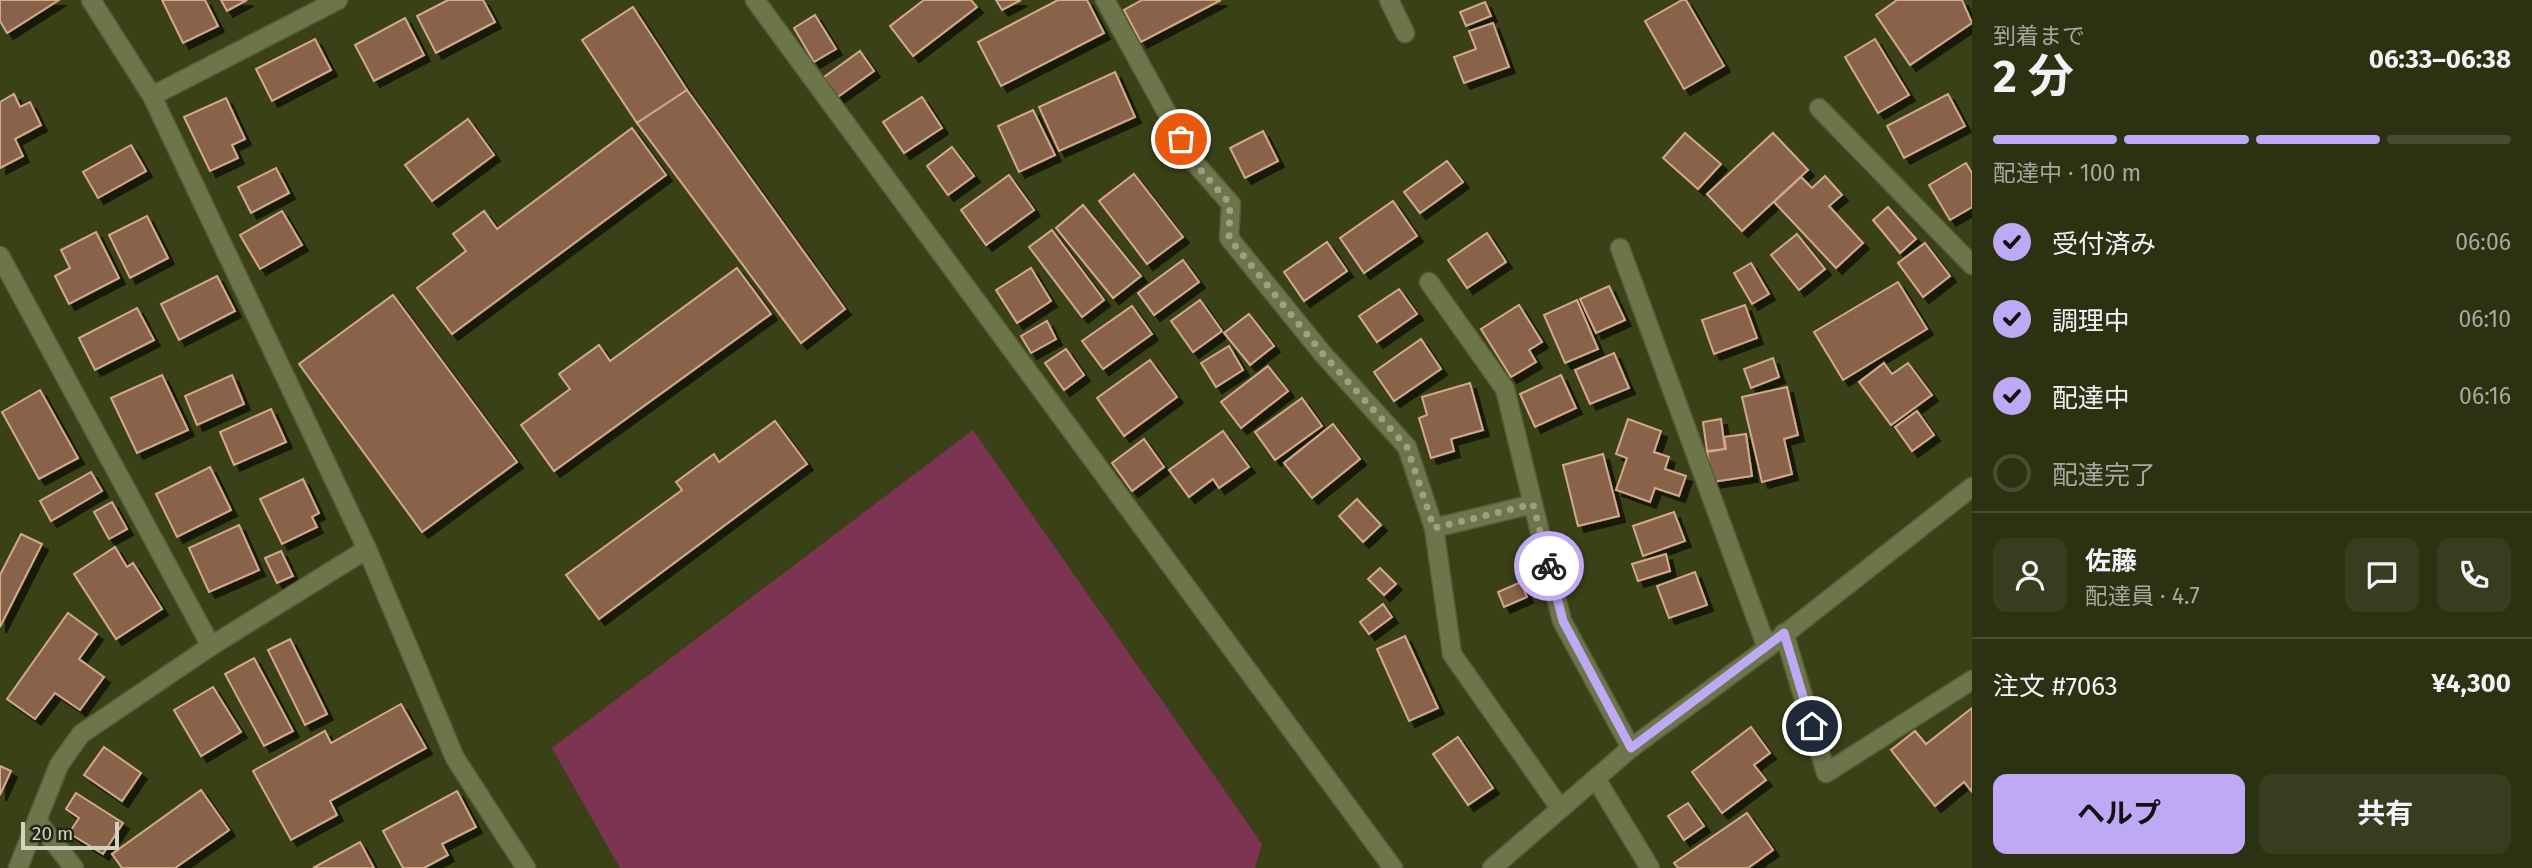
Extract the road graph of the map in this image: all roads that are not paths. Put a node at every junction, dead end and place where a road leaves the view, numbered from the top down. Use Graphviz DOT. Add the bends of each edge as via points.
graph roads {
  1 [pos="91,0"];
  2 [pos="338,0"];
  3 [pos="755,0"];
  4 [pos="1105,0"];
  5 [pos="1389,0"];
  6 [pos="1405,33"];
  7 [pos="152,96"];
  8 [pos="1819,108"];
  9 [pos="1620,248"];
  10 [pos="0,256"];
  11 [pos="1972,265"];
  12 [pos="1429,282"];
  13 [pos="1972,487"];
  14 [pos="1533,504"];
  15 [pos="1434,528"];
  16 [pos="367,549"];
  17 [pos="1784,633"];
  18 [pos="211,646"];
  19 [pos="1767,648"];
  20 [pos="1972,680"];
  21 [pos="1631,748"];
  22 [pos="1596,779"];
  23 [pos="1560,808"];
  24 [pos="37,821"];
  25 [pos="18,868"];
  26 [pos="74,868"];
  27 [pos="526,868"];
  28 [pos="1393,868"];
  29 [pos="1492,868"];
  30 [pos="1650,868"];
  1 -- 7 [label="street"];
  2 -- 7 [label="street"];
  3 -- 28 [label="street"];
  4 -- 15 [label="street" via="1194,162 1230,204 1229,238 1323,354 1407,447"];
  5 -- 6 [label="street"];
  7 -- 16 [label="street"];
  8 -- 11 [label="street"];
  9 -- 19 [label="street"];
  10 -- 18 [label="street"];
  12 -- 14 [label="street" via="1505,389"];
  13 -- 17 [label="street"];
  14 -- 15 [label="street"];
  14 -- 21 [label="street" via="1563,621"];
  15 -- 23 [label="street" via="1452,654"];
  16 -- 18 [label="street"];
  16 -- 27 [label="street" via="455,758"];
  17 -- 19 [label="street"];
  17 -- 20 [label="street" via="1826,773"];
  18 -- 24 [label="street" via="80,734 59,765"];
  19 -- 21 [label="street"];
  21 -- 22 [label="street"];
  22 -- 23 [label="street"];
  22 -- 30 [label="street"];
  23 -- 29 [label="street"];
  24 -- 25 [label="street"];
  24 -- 26 [label="street"];
}
